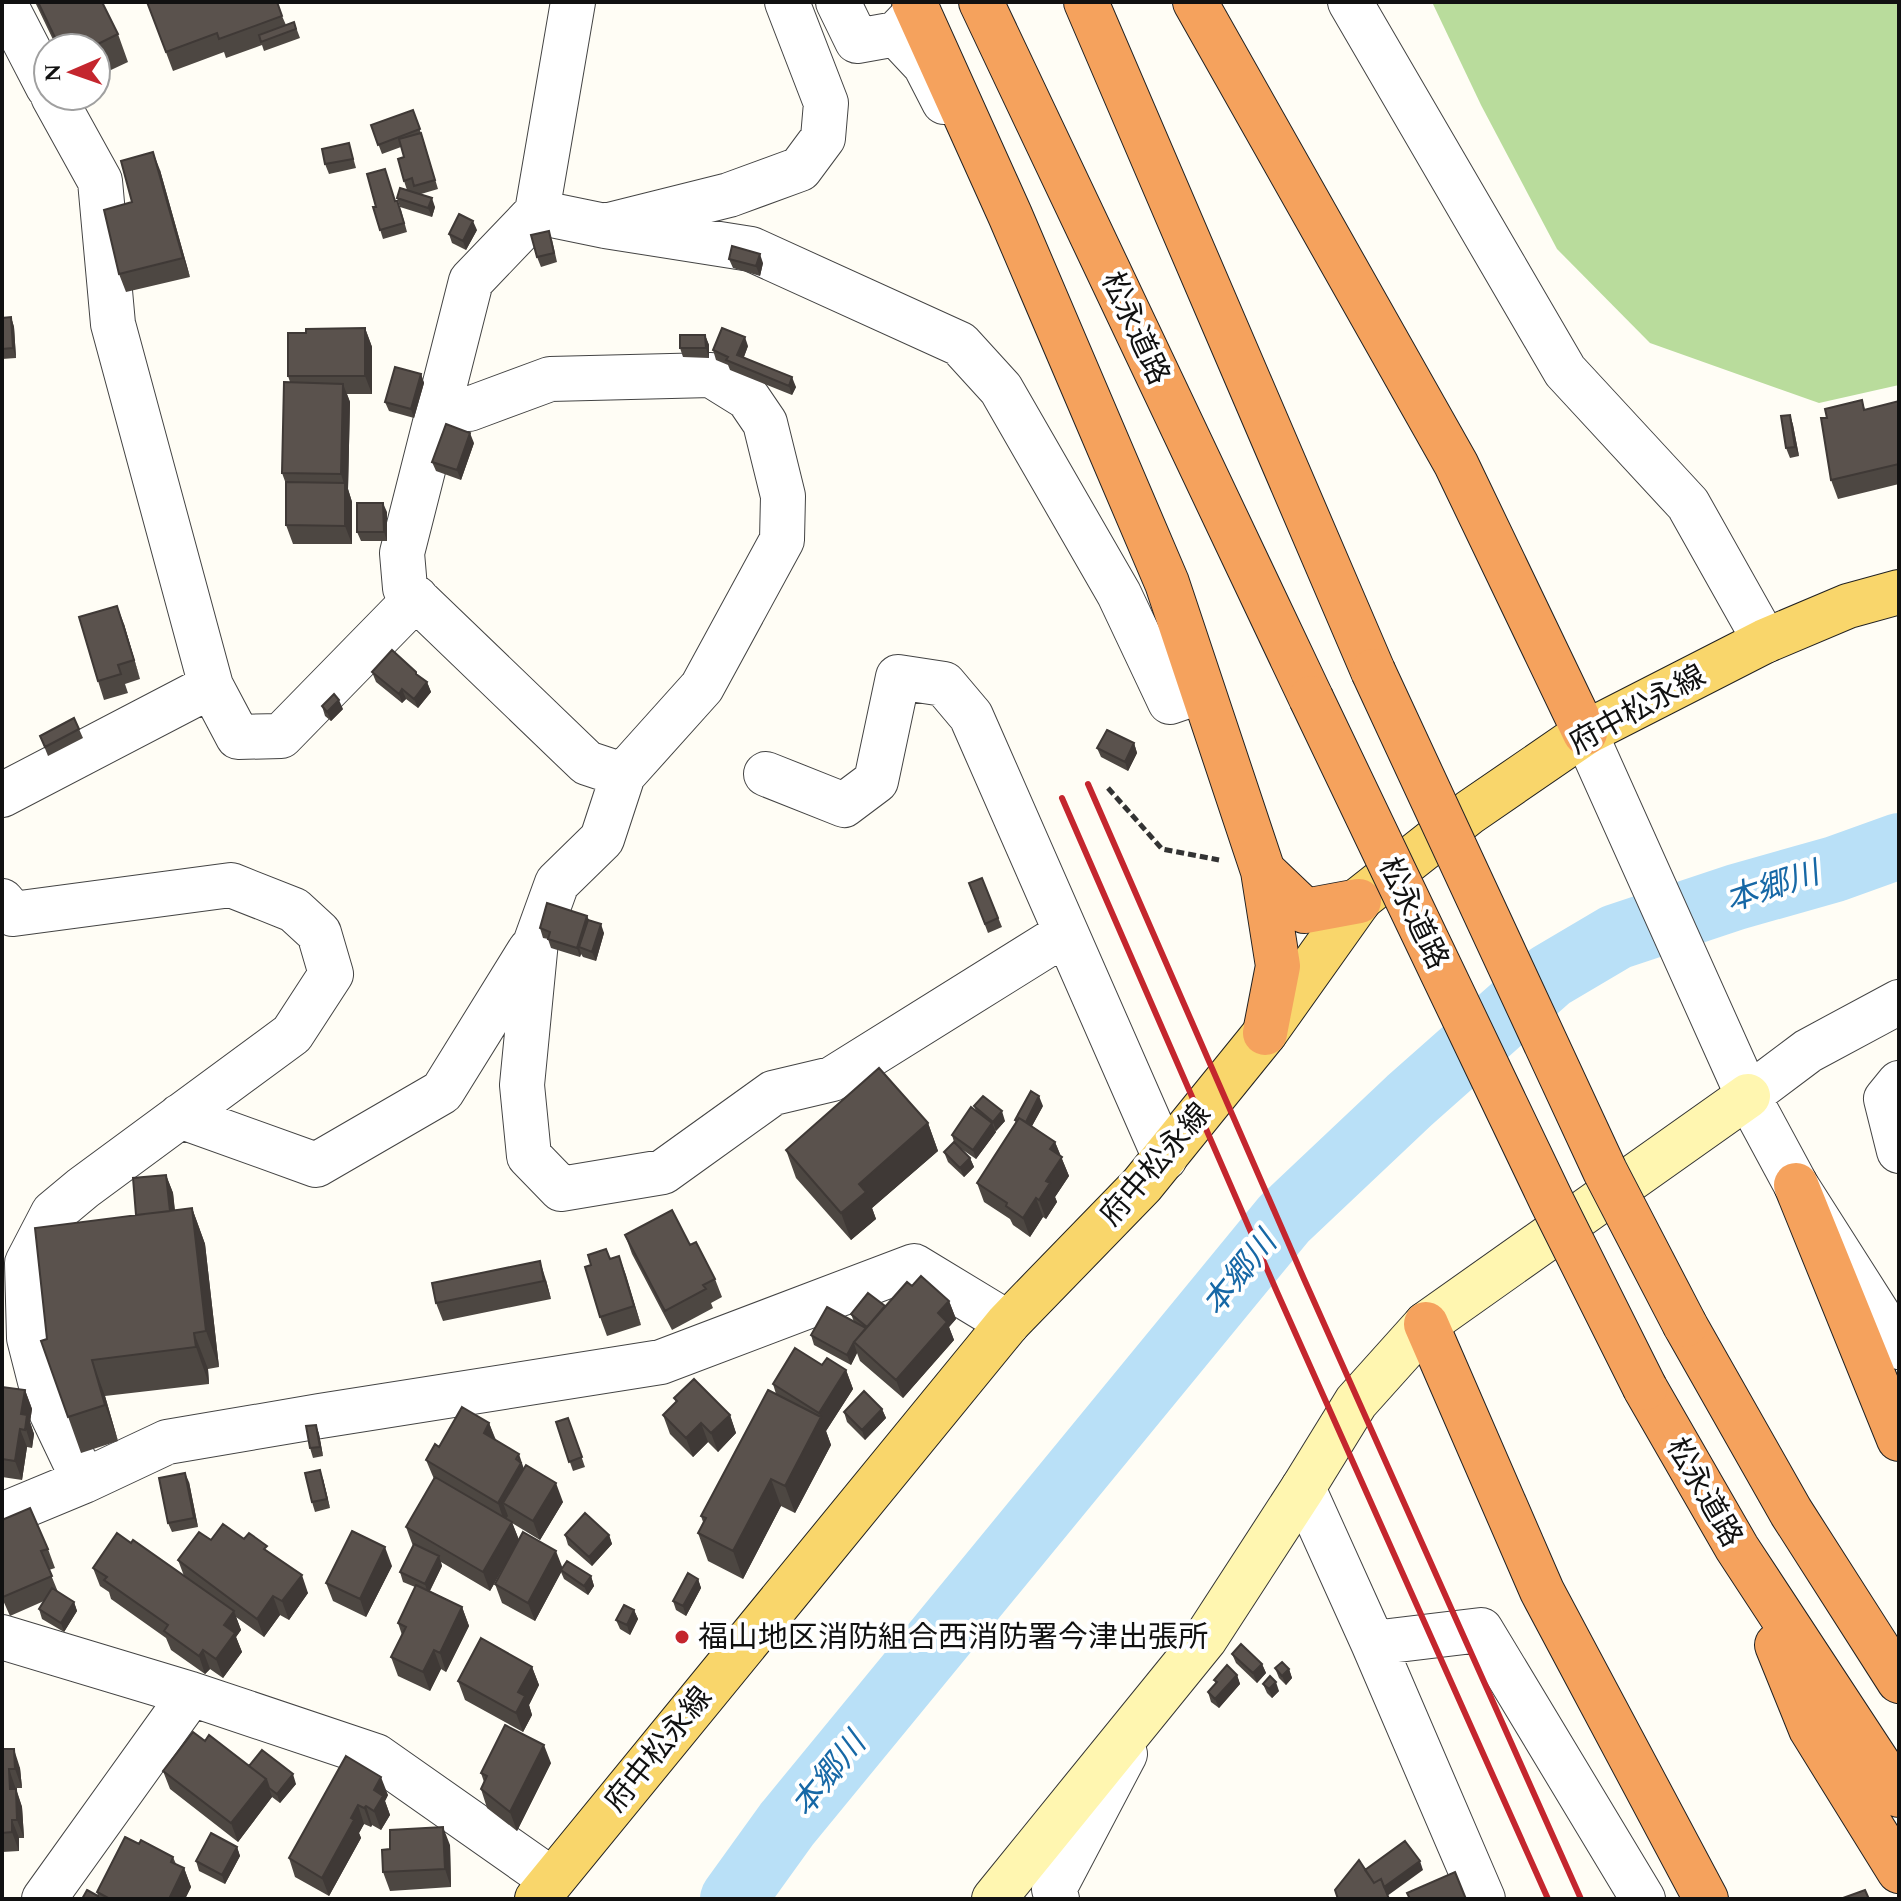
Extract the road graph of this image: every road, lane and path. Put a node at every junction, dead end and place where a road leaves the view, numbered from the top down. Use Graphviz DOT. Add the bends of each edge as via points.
graph roads {
  1 [pos="4,2"];
  2 [pos="573,2"];
  3 [pos="787,2"];
  4 [pos="838,2"];
  5 [pos="981,2"];
  6 [pos="1086,2"];
  7 [pos="1195,2"];
  8 [pos="1350,2"];
  9 [pos="910,16"];
  10 [pos="32,56"];
  11 [pos="62,112"];
  12 [pos="537,212"];
  13 [pos="605,226"];
  14 [pos="439,407"];
  15 [pos="1899,592"];
  16 [pos="416,598"];
  17 [pos="1765,641"];
  18 [pos="211,686"];
  19 [pos="1202,691"];
  20 [pos="1585,733"];
  21 [pos="766,774"];
  22 [pos="623,775"];
  23 [pos="1108,788"];
  24 [pos="2,795"];
  25 [pos="1263,871"];
  26 [pos="2,901"];
  27 [pos="1359,901"];
  28 [pos="1066,933"];
  29 [pos="536,941"];
  30 [pos="1899,1002"];
  31 [pos="1265,1033"];
  32 [pos="1899,1083"];
  33 [pos="1748,1096"];
  34 [pos="180,1116"];
  35 [pos="1899,1151"];
  36 [pos="1165,1158"];
  37 [pos="1796,1185"];
  38 [pos="1008,1323"];
  39 [pos="1426,1324"];
  40 [pos="1899,1347"];
  41 [pos="1899,1439"];
  42 [pos="84,1481"];
  43 [pos="1303,1488"];
  44 [pos="2,1515"];
  45 [pos="1737,1548"];
  46 [pos="2,1637"];
  47 [pos="1373,1643"];
  48 [pos="1899,1681"];
  49 [pos="191,1694"];
  50 [pos="1150,1706"];
  51 [pos="1899,1795"];
  52 [pos="1899,1871"];
  53 [pos="544,1889"];
  54 [pos="44,1899"];
  55 [pos="994,1899"];
  56 [pos="1057,1899"];
  57 [pos="1483,1899"];
  58 [pos="1643,1899"];
  59 [pos="1706,1899"];
  1 -- 10 [label="street"];
  2 -- 12 [label="street"];
  3 -- 13 [label="street" via="826,103 823,138 800,169 729,195"];
  4 -- 9 [label="street" via="857,41"];
  5 -- 45 [label="highway, 松永道路, bridge" via="1552,1202 1645,1388"];
  6 -- 48 [label="highway, bridge" via="1373,671 1605,1171 1791,1512"];
  7 -- 20 [label="highway" via="1456,464"];
  8 -- 17 [label="street" via="1565,371 1688,504"];
  9 -- 19 [label="highway" via="1010,215 1167,583"];
  11 -- 18 [label="street" via="100,181 113,324"];
  12 -- 13 [label="street"];
  12 -- 14 [label="street" via="471,281"];
  13 -- 19 [label="street" via="751,249 960,344 1001,389 1119,594 1170,702"];
  14 -- 16 [label="street" via="402,553 405,588"];
  14 -- 22 [label="street" via="469,409 550,379 711,375 748,398 765,423 783,496 782,540 702,687"];
  15 -- 17 [label="main road, 府中松永線" via="1848,606"];
  16 -- 18 [label="street" via="281,736 238,737"];
  16 -- 22 [label="street" via="587,763"];
  17 -- 20 [label="main road, 府中松永線"];
  18 -- 24 [label="street"];
  19 -- 25 [label="highway"];
  20 -- 27 [label="main road, 府中松永線" via="1470,812"];
  20 -- 33 [label="street"];
  21 -- 28 [label="street" via="844,805 876,781 898,677 944,684 971,716"];
  22 -- 29 [label="street" via="602,839 557,883"];
  23 -- 25 [label="path" via="1162,849"];
  25 -- 27 [label="highway" via="1305,911"];
  25 -- 31 [label="highway" via="1278,966"];
  26 -- 34 [label="street" via="13,914 231,885 294,910 319,933 331,974 292,1034"];
  27 -- 31 [label="main road, 府中松永線"];
  28 -- 29 [label="street" via="832,1079 773,1093 663,1172 561,1189 529,1156 522,1085"];
  28 -- 36 [label="street"];
  29 -- 34 [label="street" via="442,1092 316,1165"];
  30 -- 33 [label="street" via="1808,1051"];
  31 -- 36 [label="main road, 府中松永線"];
  32 -- 35 [label="street" via="1886,1099"];
  33 -- 37 [label="street"];
  33 -- 39 [label="street"];
  34 -- 42 [label="street" via="53,1213 27,1263 29,1338 44,1397"];
  36 -- 38 [label="main road, 府中松永線"];
  37 -- 40 [label="street"];
  37 -- 41 [label="highway"];
  38 -- 42 [label="street" via="914,1266 661,1362 167,1442"];
  38 -- 53 [label="main road, 府中松永線"];
  39 -- 43 [label="street" via="1356,1402"];
  39 -- 59 [label="highway" via="1542,1591"];
  42 -- 44 [label="street"];
  43 -- 47 [label="street"];
  43 -- 50 [label="street" via="1205,1639"];
  45 -- 51 [label="highway, 松永道路"];
  45 -- 52 [label="highway" via="1811,1729"];
  46 -- 49 [label="street"];
  47 -- 57 [label="street"];
  47 -- 58 [label="street" via="1481,1630"];
  49 -- 53 [label="street" via="376,1756"];
  49 -- 54 [label="street"];
  50 -- 55 [label="street"];
  50 -- 56 [label="street" via="1054,1889"];
}
